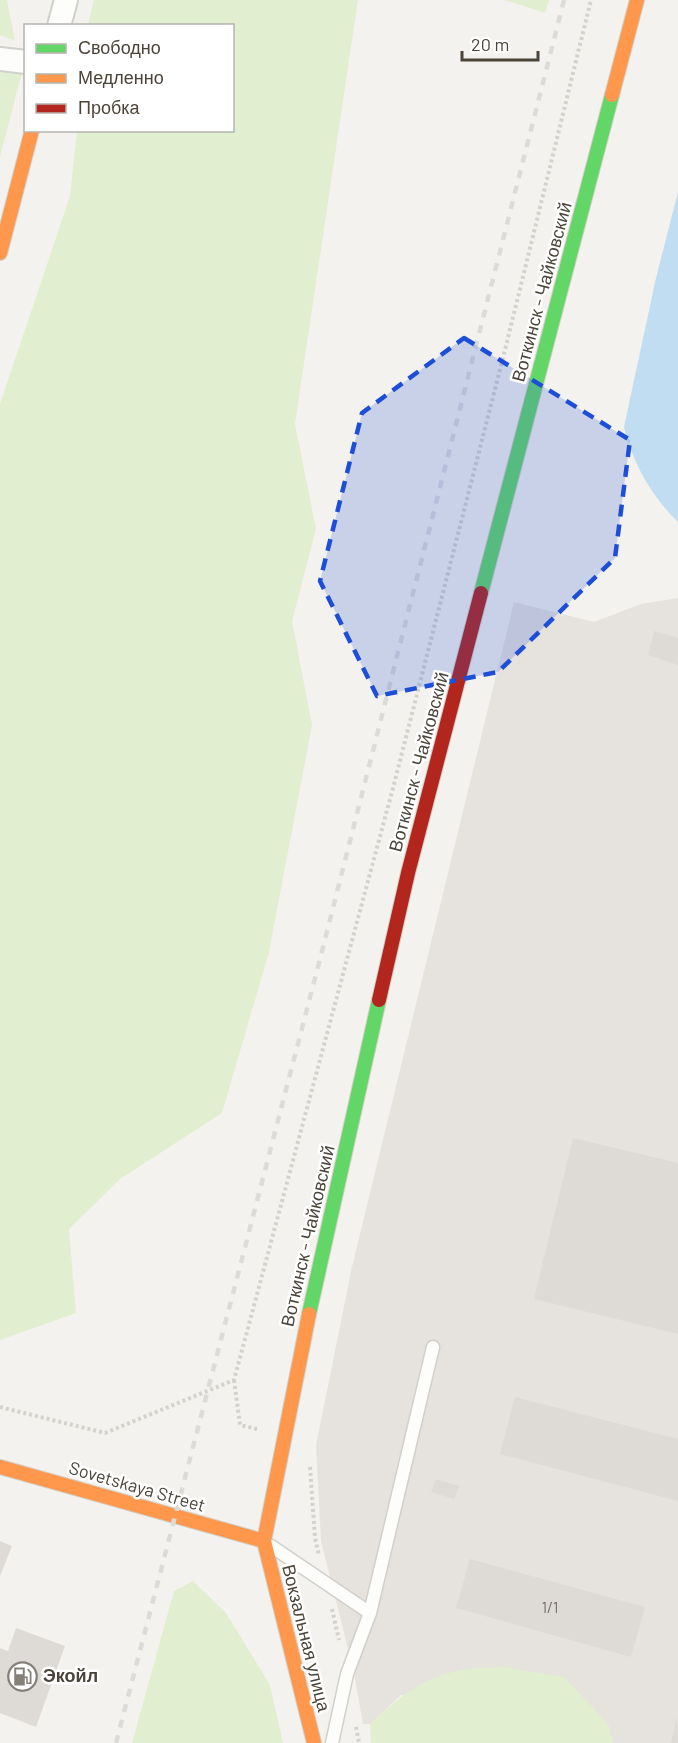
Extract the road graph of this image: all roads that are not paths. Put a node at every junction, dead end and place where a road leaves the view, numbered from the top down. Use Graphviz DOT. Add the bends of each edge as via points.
graph roads {
  1 [pos="66,0"];
  2 [pos="637,0"];
  3 [pos="60,24"];
  4 [pos="0,59"];
  5 [pos="24,62"];
  6 [pos="31,132"];
  7 [pos="0,253"];
  8 [pos="433,1347"];
  9 [pos="0,1467"];
  10 [pos="264,1541"];
  11 [pos="370,1613"];
  12 [pos="314,1743"];
  13 [pos="332,1743"];
  1 -- 3 [label="street"];
  2 -- 10 [label="main road, Воткинск - Чайковский" via="408,873 308,1316"];
  4 -- 5 [label="street"];
  6 -- 7 [label="main road"];
  8 -- 11 [label="lane"];
  9 -- 10 [label="main road, Sovetskaya Street"];
  10 -- 11 [label="lane"];
  10 -- 12 [label="main road, Вокзальная улица"];
  11 -- 13 [label="lane" via="347,1674"];
}
